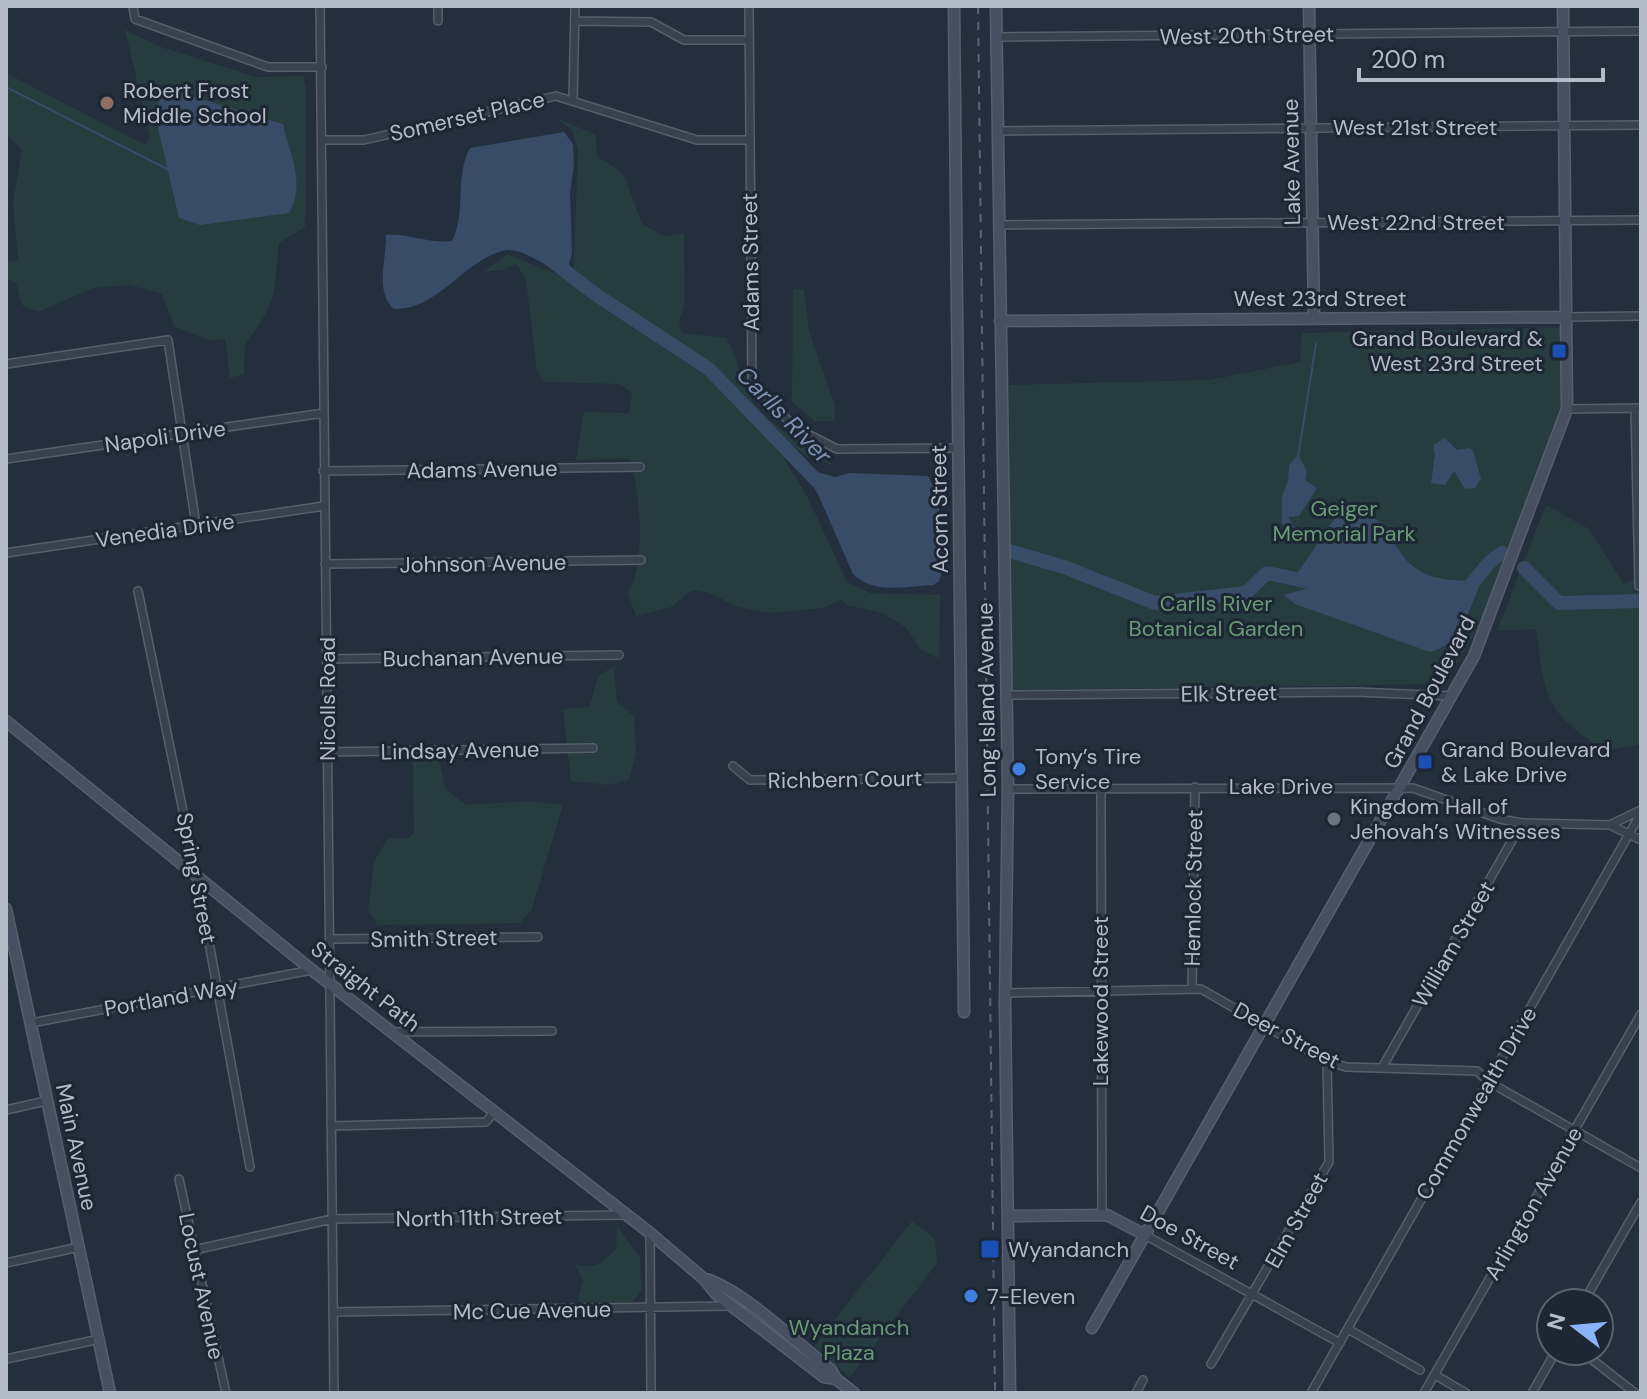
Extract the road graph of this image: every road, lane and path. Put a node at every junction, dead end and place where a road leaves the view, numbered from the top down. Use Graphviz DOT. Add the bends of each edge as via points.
graph roads {
  1 [pos="133,6"];
  2 [pos="320,6"];
  3 [pos="438,6"];
  4 [pos="575,6"];
  5 [pos="749,6"];
  6 [pos="954,6"];
  7 [pos="996,6"];
  8 [pos="1309,6"];
  9 [pos="1563,6"];
  10 [pos="438,21"];
  11 [pos="575,21"];
  12 [pos="1641,31"];
  13 [pos="1564,32"];
  14 [pos="1310,35"];
  15 [pos="997,37"];
  16 [pos="749,40"];
  17 [pos="322,67"];
  18 [pos="573,101"];
  19 [pos="1641,125"];
  20 [pos="1564,126"];
  21 [pos="1311,127"];
  22 [pos="998,131"];
  23 [pos="323,140"];
  24 [pos="749,140"];
  25 [pos="1641,220"];
  26 [pos="1566,221"];
  27 [pos="1312,222"];
  28 [pos="999,225"];
  29 [pos="1641,316"];
  30 [pos="1567,317"];
  31 [pos="1314,318"];
  32 [pos="1000,321"];
  33 [pos="6,364"];
  34 [pos="1638,408"];
  35 [pos="1567,409"];
  36 [pos="324,413"];
  37 [pos="182,432"];
  38 [pos="959,448"];
  39 [pos="6,459"];
  40 [pos="640,467"];
  41 [pos="323,471"];
  42 [pos="324,506"];
  43 [pos="196,525"];
  44 [pos="6,553"];
  45 [pos="641,560"];
  46 [pos="325,564"];
  47 [pos="1639,586"];
  48 [pos="138,591"];
  49 [pos="619,655"];
  50 [pos="327,659"];
  51 [pos="1006,695"];
  52 [pos="1452,696"];
  53 [pos="6,721"];
  54 [pos="593,748"];
  55 [pos="327,752"];
  56 [pos="733,766"];
  57 [pos="963,778"];
  58 [pos="1195,787"];
  59 [pos="1101,788"];
  60 [pos="1400,788"];
  61 [pos="1008,789"];
  62 [pos="1641,812"];
  63 [pos="1522,823"];
  64 [pos="1610,825"];
  65 [pos="1628,834"];
  66 [pos="1641,840"];
  67 [pos="197,875"];
  68 [pos="6,909"];
  69 [pos="538,937"];
  70 [pos="330,939"];
  71 [pos="312,970"];
  72 [pos="330,983"];
  73 [pos="1192,988"];
  74 [pos="219,989"];
  75 [pos="1099,989"];
  76 [pos="1006,993"];
  77 [pos="964,1012"];
  78 [pos="1641,1014"];
  79 [pos="31,1023"];
  80 [pos="1265,1025"];
  81 [pos="552,1031"];
  82 [pos="392,1032"];
  83 [pos="1327,1061"];
  84 [pos="1383,1066"];
  85 [pos="1489,1082"];
  86 [pos="46,1101"];
  87 [pos="6,1110"];
  88 [pos="494,1112"];
  89 [pos="331,1126"];
  90 [pos="1575,1130"];
  91 [pos="250,1167"];
  92 [pos="1641,1168"];
  93 [pos="179,1179"];
  94 [pos="1641,1202"];
  95 [pos="627,1215"];
  96 [pos="1102,1215"];
  97 [pos="1008,1216"];
  98 [pos="332,1219"];
  99 [pos="650,1233"];
  100 [pos="1145,1235"];
  101 [pos="79,1247"];
  102 [pos="194,1250"];
  103 [pos="6,1263"];
  104 [pos="704,1279"];
  105 [pos="1592,1287"];
  106 [pos="1254,1295"];
  107 [pos="731,1306"];
  108 [pos="649,1308"];
  109 [pos="334,1312"];
  110 [pos="1092,1328"];
  111 [pos="1348,1329"];
  112 [pos="100,1339"];
  113 [pos="1340,1343"];
  114 [pos="6,1359"];
  115 [pos="1211,1364"];
  116 [pos="1547,1367"];
  117 [pos="1602,1367"];
  118 [pos="1420,1370"];
  119 [pos="1435,1375"];
  120 [pos="1143,1380"];
  121 [pos="839,1386"];
  122 [pos="110,1393"];
  123 [pos="226,1393"];
  124 [pos="334,1393"];
  125 [pos="651,1393"];
  126 [pos="854,1393"];
  127 [pos="1010,1393"];
  128 [pos="1136,1393"];
  129 [pos="1311,1393"];
  130 [pos="1424,1393"];
  131 [pos="1466,1393"];
  132 [pos="1532,1393"];
  133 [pos="1635,1393"];
  1 -- 17 [label="street" via="135,19 268,67"];
  2 -- 17 [label="street, Nicolls Road"];
  3 -- 10 [label="street"];
  4 -- 11 [label="street"];
  5 -- 16 [label="street, Adams Street"];
  6 -- 38 [label="street, Acorn Street"];
  7 -- 15 [label="street, Long Island Avenue"];
  8 -- 14 [label="street, Lake Avenue"];
  9 -- 13 [label="street, Grand Boulevard"];
  11 -- 16 [label="street" via="651,22 684,40"];
  11 -- 18 [label="street"];
  12 -- 13 [label="street, West 20th Street"];
  13 -- 14 [label="street, West 20th Street"];
  13 -- 20 [label="street, Grand Boulevard"];
  14 -- 15 [label="street, West 20th Street"];
  14 -- 21 [label="street, Lake Avenue"];
  15 -- 22 [label="street, Long Island Avenue"];
  16 -- 24 [label="street, Adams Street"];
  17 -- 23 [label="street, Nicolls Road"];
  18 -- 23 [label="street, Somerset Place" via="556,96 364,140"];
  18 -- 24 [label="street, Somerset Place" via="697,140"];
  19 -- 20 [label="street, West 21st Street"];
  20 -- 21 [label="street, West 21st Street"];
  20 -- 26 [label="street, Grand Boulevard"];
  21 -- 22 [label="street, West 21st Street"];
  21 -- 27 [label="street, Lake Avenue"];
  22 -- 28 [label="street, Long Island Avenue"];
  23 -- 36 [label="street, Nicolls Road"];
  24 -- 38 [label="street, Adams Street" via="752,381 794,427 837,449"];
  25 -- 26 [label="street, West 22nd Street"];
  26 -- 27 [label="street, West 22nd Street"];
  26 -- 30 [label="street, Grand Boulevard"];
  27 -- 28 [label="street, West 22nd Street"];
  27 -- 31 [label="street, Lake Avenue"];
  28 -- 32 [label="street, Long Island Avenue"];
  29 -- 30 [label="street, West 23rd Street"];
  30 -- 31 [label="street, West 23rd Street"];
  30 -- 35 [label="street, Grand Boulevard"];
  31 -- 32 [label="street, West 23rd Street"];
  32 -- 51 [label="street, Long Island Avenue"];
  33 -- 37 [label="street" via="168,340"];
  34 -- 35 [label="street"];
  34 -- 47 [label="street"];
  35 -- 52 [label="street, Grand Boulevard" via="1490,619"];
  36 -- 37 [label="street, Napoli Drive"];
  36 -- 41 [label="street, Nicolls Road"];
  37 -- 39 [label="street, Napoli Drive"];
  37 -- 43 [label="street"];
  38 -- 57 [label="street, Acorn Street"];
  40 -- 41 [label="street, Adams Avenue"];
  41 -- 42 [label="street, Nicolls Road"];
  42 -- 43 [label="street, Venedia Drive"];
  42 -- 46 [label="street, Nicolls Road"];
  43 -- 44 [label="street, Venedia Drive"];
  45 -- 46 [label="street, Johnson Avenue"];
  46 -- 50 [label="street, Nicolls Road"];
  48 -- 67 [label="street, Spring Street"];
  49 -- 50 [label="street, Buchanan Avenue"];
  50 -- 55 [label="street, Nicolls Road"];
  51 -- 52 [label="street, Elk Street"];
  51 -- 61 [label="street, Long Island Avenue"];
  52 -- 60 [label="street, Grand Boulevard"];
  53 -- 67 [label="street, Straight Path"];
  54 -- 55 [label="street, Lindsay Avenue"];
  55 -- 70 [label="street, Nicolls Road"];
  56 -- 57 [label="street, Richbern Court" via="750,780"];
  57 -- 77 [label="street, Acorn Street"];
  58 -- 59 [label="street, Lake Drive"];
  58 -- 60 [label="street, Lake Drive"];
  58 -- 73 [label="street, Hemlock Street"];
  59 -- 61 [label="street, Lake Drive"];
  59 -- 75 [label="street, Lakewood Street"];
  60 -- 63 [label="street, Lake Drive"];
  60 -- 80 [label="street, Grand Boulevard"];
  61 -- 76 [label="street, Long Island Avenue"];
  62 -- 64 [label="street"];
  62 -- 65 [label="street, Commonwealth Drive"];
  63 -- 64 [label="street, Lake Drive"];
  63 -- 84 [label="street, William Street"];
  64 -- 65 [label="street, Lake Drive"];
  65 -- 66 [label="street, Lake Drive"];
  65 -- 85 [label="street, Commonwealth Drive"];
  67 -- 71 [label="street, Straight Path"];
  67 -- 74 [label="street, Spring Street"];
  68 -- 79 [label="street, Main Avenue"];
  69 -- 70 [label="street, Smith Street"];
  70 -- 72 [label="street, Nicolls Road"];
  71 -- 72 [label="street, Straight Path"];
  71 -- 74 [label="street, Portland Way"];
  72 -- 82 [label="street, Straight Path"];
  72 -- 89 [label="street, Nicolls Road"];
  73 -- 75 [label="street, Deer Street"];
  73 -- 80 [label="street, Deer Street"];
  74 -- 79 [label="street, Portland Way"];
  74 -- 91 [label="street, Spring Street"];
  75 -- 76 [label="street, Deer Street"];
  75 -- 96 [label="street, Lakewood Street"];
  76 -- 97 [label="street, Long Island Avenue"];
  78 -- 90 [label="street, Arlington Avenue"];
  79 -- 86 [label="street, Main Avenue"];
  80 -- 83 [label="street, Deer Street"];
  80 -- 100 [label="street, Grand Boulevard"];
  81 -- 82 [label="street"];
  82 -- 88 [label="street, Straight Path"];
  83 -- 84 [label="street, Deer Street" via="1346,1067"];
  83 -- 106 [label="street, Elm Street" via="1329,1162"];
  84 -- 85 [label="street, Deer Street" via="1477,1071"];
  85 -- 90 [label="street, Deer Street"];
  85 -- 111 [label="street, Commonwealth Drive"];
  86 -- 87 [label="street"];
  86 -- 101 [label="street, Main Avenue"];
  88 -- 89 [label="street" via="486,1122"];
  88 -- 95 [label="street, Straight Path"];
  89 -- 98 [label="street, Nicolls Road"];
  90 -- 92 [label="street, Deer Street"];
  90 -- 119 [label="street, Arlington Avenue"];
  93 -- 102 [label="street, Locust Avenue"];
  94 -- 105 [label="street"];
  95 -- 98 [label="street, North 11th Street"];
  95 -- 99 [label="street, Straight Path"];
  96 -- 97 [label="street, Doe Street"];
  96 -- 100 [label="street, Doe Street"];
  97 -- 127 [label="street, Long Island Avenue"];
  98 -- 102 [label="street, North 11th Street"];
  98 -- 109 [label="street, Nicolls Road"];
  99 -- 104 [label="street, Straight Path"];
  99 -- 108 [label="street"];
  100 -- 106 [label="street, Doe Street"];
  100 -- 110 [label="street, Grand Boulevard"];
  101 -- 103 [label="street"];
  101 -- 112 [label="street, Main Avenue"];
  102 -- 123 [label="street, Locust Avenue"];
  104 -- 107 [label="street, Straight Path"];
  104 -- 121 [label="street, Straight Path" via="719,1283 831,1370"];
  106 -- 113 [label="street, Doe Street"];
  106 -- 115 [label="street, Elm Street"];
  107 -- 108 [label="street, Mc Cue Avenue"];
  107 -- 121 [label="street, Straight Path"];
  108 -- 109 [label="street, Mc Cue Avenue"];
  108 -- 125 [label="street"];
  109 -- 124 [label="street, Nicolls Road"];
  111 -- 113 [label="street, Commonwealth Drive"];
  111 -- 118 [label="street"];
  112 -- 114 [label="street"];
  112 -- 122 [label="street, Main Avenue"];
  113 -- 129 [label="street, Commonwealth Drive"];
  116 -- 132 [label="street"];
  117 -- 133 [label="street"];
  119 -- 130 [label="street, Arlington Avenue"];
  119 -- 131 [label="street"];
  120 -- 128 [label="street"];
  121 -- 126 [label="street, Straight Path"];
}
